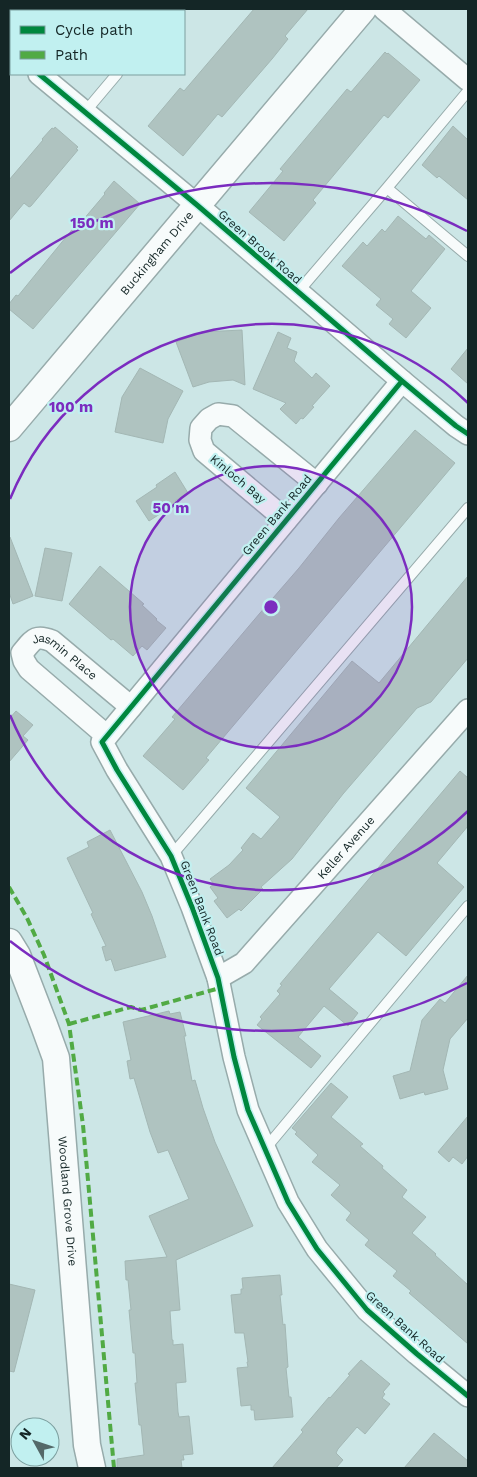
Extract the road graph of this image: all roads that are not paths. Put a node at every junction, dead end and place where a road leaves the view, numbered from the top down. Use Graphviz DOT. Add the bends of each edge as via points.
graph roads {
  1 [pos="362,9"];
  2 [pos="384,9"];
  3 [pos="40,75"];
  4 [pos="116,75"];
  5 [pos="468,80"];
  6 [pos="468,91"];
  7 [pos="85,112"];
  8 [pos="388,188"];
  9 [pos="197,206"];
  10 [pos="468,256"];
  11 [pos="298,292"];
  12 [pos="402,381"];
  13 [pos="9,428"];
  14 [pos="468,434"];
  15 [pos="317,484"];
  16 [pos="468,508"];
  17 [pos="286,520"];
  18 [pos="132,707"];
  19 [pos="465,721"];
  20 [pos="106,736"];
  21 [pos="171,856"];
  22 [pos="468,906"];
  23 [pos="9,942"];
  24 [pos="218,978"];
  25 [pos="264,1149"];
  26 [pos="468,1396"];
  27 [pos="92,1468"];
  1 -- 9 [label="street, Buckingham Drive"];
  2 -- 5 [label="street"];
  3 -- 7 [label="street, Green Brook Road"];
  4 -- 7 [label="lane"];
  6 -- 8 [label="lane"];
  7 -- 9 [label="street, Green Brook Road"];
  8 -- 10 [label="lane"];
  8 -- 11 [label="lane"];
  9 -- 11 [label="street, Green Brook Road"];
  9 -- 13 [label="street, Buckingham Drive"];
  11 -- 12 [label="street, Green Brook Road"];
  12 -- 14 [label="street, Green Brook Road"];
  12 -- 15 [label="street, Green Bank Road"];
  15 -- 17 [label="street, Green Bank Road"];
  15 -- 17 [label="street, Kinloch Bay" via="233,416 218,414 201,428 200,440 204,451"];
  16 -- 21 [label="lane"];
  17 -- 18 [label="street, Green Bank Road"];
  18 -- 20 [label="street, Green Bank Road"];
  18 -- 20 [label="street, Jasmin Place" via="52,640 33,639 22,653 29,669"];
  19 -- 24 [label="street, Keller Avenue" via="244,962"];
  20 -- 21 [label="street, Green Bank Road" via="102,742 117,770"];
  21 -- 24 [label="street, Green Bank Road"];
  22 -- 25 [label="lane"];
  23 -- 27 [label="street, Woodland Grove Drive" via="17,955 56,1058 87,1445"];
  24 -- 25 [label="street, Green Bank Road" via="248,1110"];
  25 -- 26 [label="street, Green Bank Road" via="288,1202 317,1249 367,1310"];
}
